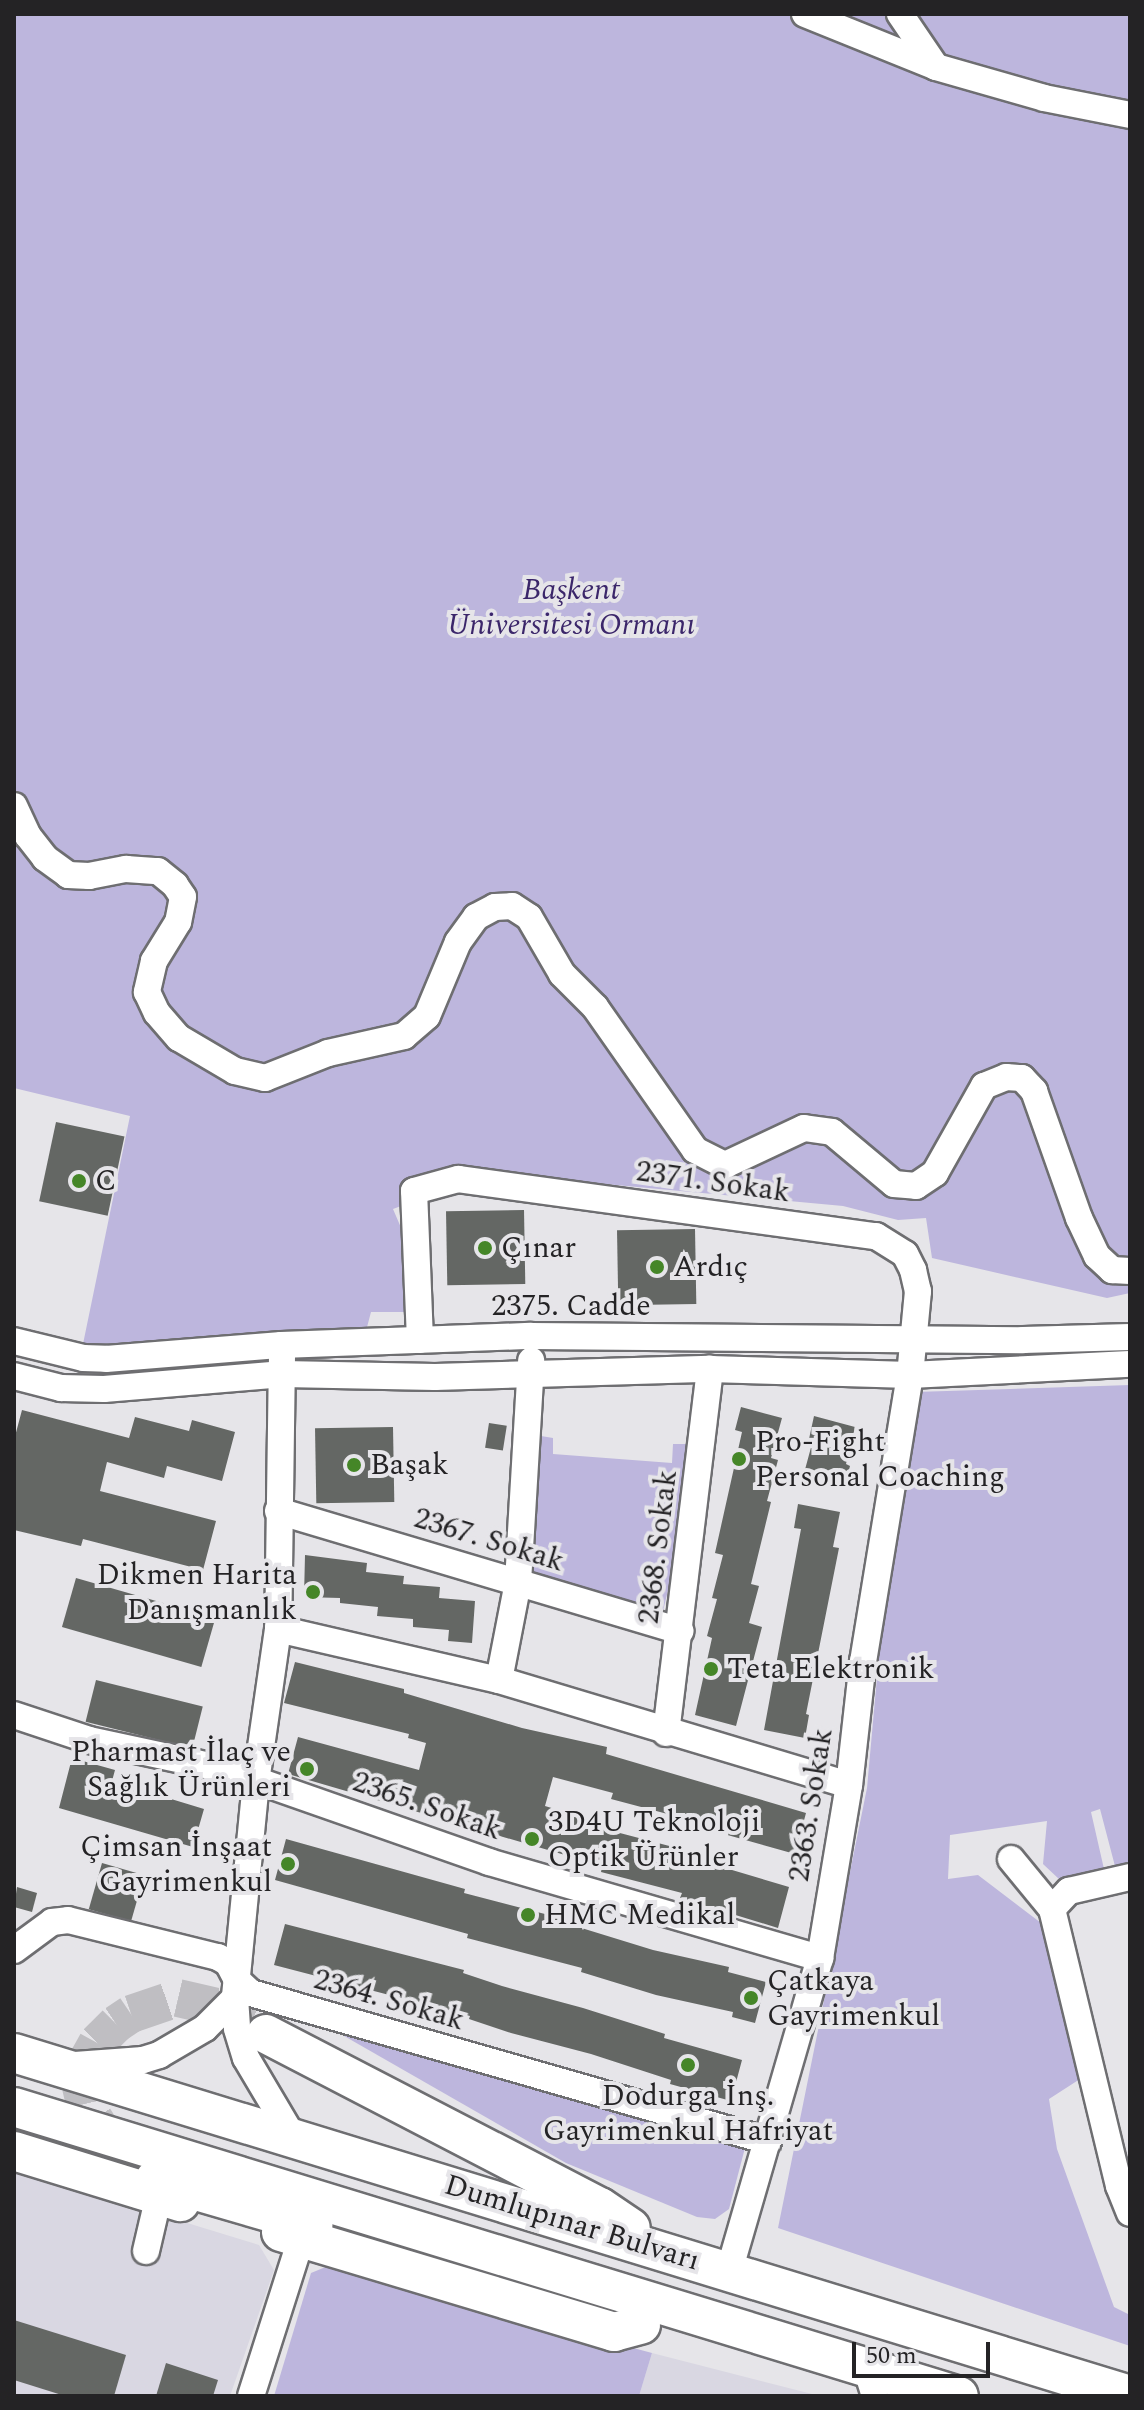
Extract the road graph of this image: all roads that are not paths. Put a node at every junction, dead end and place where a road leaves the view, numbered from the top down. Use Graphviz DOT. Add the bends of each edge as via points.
graph roads {
  1 [pos="805,14"];
  2 [pos="900,14"];
  3 [pos="936,67"];
  4 [pos="1130,115"];
  5 [pos="14,806"];
  6 [pos="1130,1271"];
  7 [pos="531,1336"];
  8 [pos="1130,1337"];
  9 [pos="912,1339"];
  10 [pos="420,1340"];
  11 [pos="14,1341"];
  12 [pos="281,1345"];
  13 [pos="1130,1364"];
  14 [pos="710,1369"];
  15 [pos="283,1374"];
  16 [pos="531,1375"];
  17 [pos="910,1375"];
  18 [pos="14,1376"];
  19 [pos="278,1511"];
  20 [pos="518,1582"];
  21 [pos="278,1629"];
  22 [pos="681,1631"];
  23 [pos="499,1680"];
  24 [pos="14,1715"];
  25 [pos="666,1733"];
  26 [pos="256,1782"];
  27 [pos="849,1785"];
  28 [pos="1011,1859"];
  29 [pos="1130,1877"];
  30 [pos="1052,1909"];
  31 [pos="14,1950"];
  32 [pos="820,1958"];
  33 [pos="236,1989"];
  34 [pos="266,2034"];
  35 [pos="14,2053"];
  36 [pos="58,2067"];
  37 [pos="14,2107"];
  38 [pos="293,2137"];
  39 [pos="768,2141"];
  40 [pos="14,2151"];
  41 [pos="157,2187"];
  42 [pos="1130,2213"];
  43 [pos="301,2239"];
  44 [pos="146,2251"];
  45 [pos="670,2254"];
  46 [pos="729,2272"];
  47 [pos="641,2325"];
  48 [pos="865,2375"];
  49 [pos="1130,2395"];
  50 [pos="251,2396"];
  51 [pos="959,2396"];
  1 -- 3 [label="street"];
  2 -- 3 [label="street"];
  3 -- 4 [label="street" via="1044,98"];
  5 -- 6 [label="street" via="45,858 68,875 158,871 175,885 183,897 178,922 154,961 147,992 179,1038 235,1071 265,1078 328,1053 404,1036 427,1016 458,942 476,917 495,907 512,906 529,917 562,974 595,1007 695,1150 725,1165 804,1128 832,1132 894,1184 916,1186 935,1173 984,1086 1006,1077 1022,1078 1034,1091 1097,1256 1112,1270"];
  7 -- 9 [label="street, 2375. Cadde"];
  7 -- 10 [label="street, 2375. Cadde"];
  7 -- 16 [label="street"];
  8 -- 9 [label="street, 2375. Cadde"];
  9 -- 10 [label="street, 2371. Sokak" via="918,1291 913,1270 905,1254 876,1236 458,1179 414,1191"];
  9 -- 17 [label="street, 2363. Sokak"];
  10 -- 12 [label="street, 2375. Cadde"];
  11 -- 12 [label="street, 2375. Cadde" via="106,1359"];
  12 -- 15 [label="street"];
  13 -- 17 [label="street"];
  14 -- 16 [label="street"];
  14 -- 17 [label="street"];
  14 -- 22 [label="street, 2368. Sokak"];
  15 -- 16 [label="street"];
  15 -- 18 [label="street" via="92,1389 61,1388"];
  15 -- 19 [label="street"];
  16 -- 20 [label="street"];
  17 -- 27 [label="street, 2363. Sokak" via="863,1661"];
  19 -- 20 [label="street, 2367. Sokak"];
  19 -- 21 [label="street"];
  20 -- 22 [label="street, 2367. Sokak"];
  20 -- 23 [label="street"];
  21 -- 23 [label="street"];
  21 -- 26 [label="street"];
  22 -- 25 [label="street, 2368. Sokak"];
  23 -- 25 [label="street"];
  24 -- 26 [label="street, 2365. Sokak" via="89,1740 224,1769"];
  25 -- 27 [label="street"];
  26 -- 32 [label="street, 2365. Sokak" via="489,1862"];
  26 -- 33 [label="street"];
  27 -- 32 [label="street, 2363. Sokak"];
  28 -- 30 [label="street"];
  29 -- 30 [label="street" via="1069,1891"];
  30 -- 42 [label="street"];
  31 -- 33 [label="street, 2364. Sokak" via="52,1922 68,1920 218,1957 228,1963"];
  32 -- 39 [label="street, 2363. Sokak"];
  33 -- 36 [label="street" via="205,2028 159,2055"];
  33 -- 38 [label="street" via="237,2029 246,2058"];
  33 -- 39 [label="street, 2364. Sokak"];
  34 -- 45 [label="highway" via="600,2207"];
  35 -- 36 [label="highway, Dumlupınar Bulvarı"];
  36 -- 38 [label="highway, Dumlupınar Bulvarı"];
  37 -- 48 [label="highway, Dumlupınar Bulvarı"];
  38 -- 45 [label="highway, Dumlupınar Bulvarı"];
  39 -- 46 [label="street, 2363. Sokak"];
  40 -- 41 [label="highway"];
  41 -- 43 [label="highway"];
  41 -- 44 [label="street"];
  41 -- 47 [label="highway" via="406,2250"];
  43 -- 47 [label="highway" via="614,2332"];
  43 -- 50 [label="street"];
  45 -- 46 [label="highway, Dumlupınar Bulvarı"];
  46 -- 49 [label="highway, Dumlupınar Bulvarı"];
  47 -- 48 [label="highway"];
  48 -- 51 [label="highway, Dumlupınar Bulvarı"];
}
